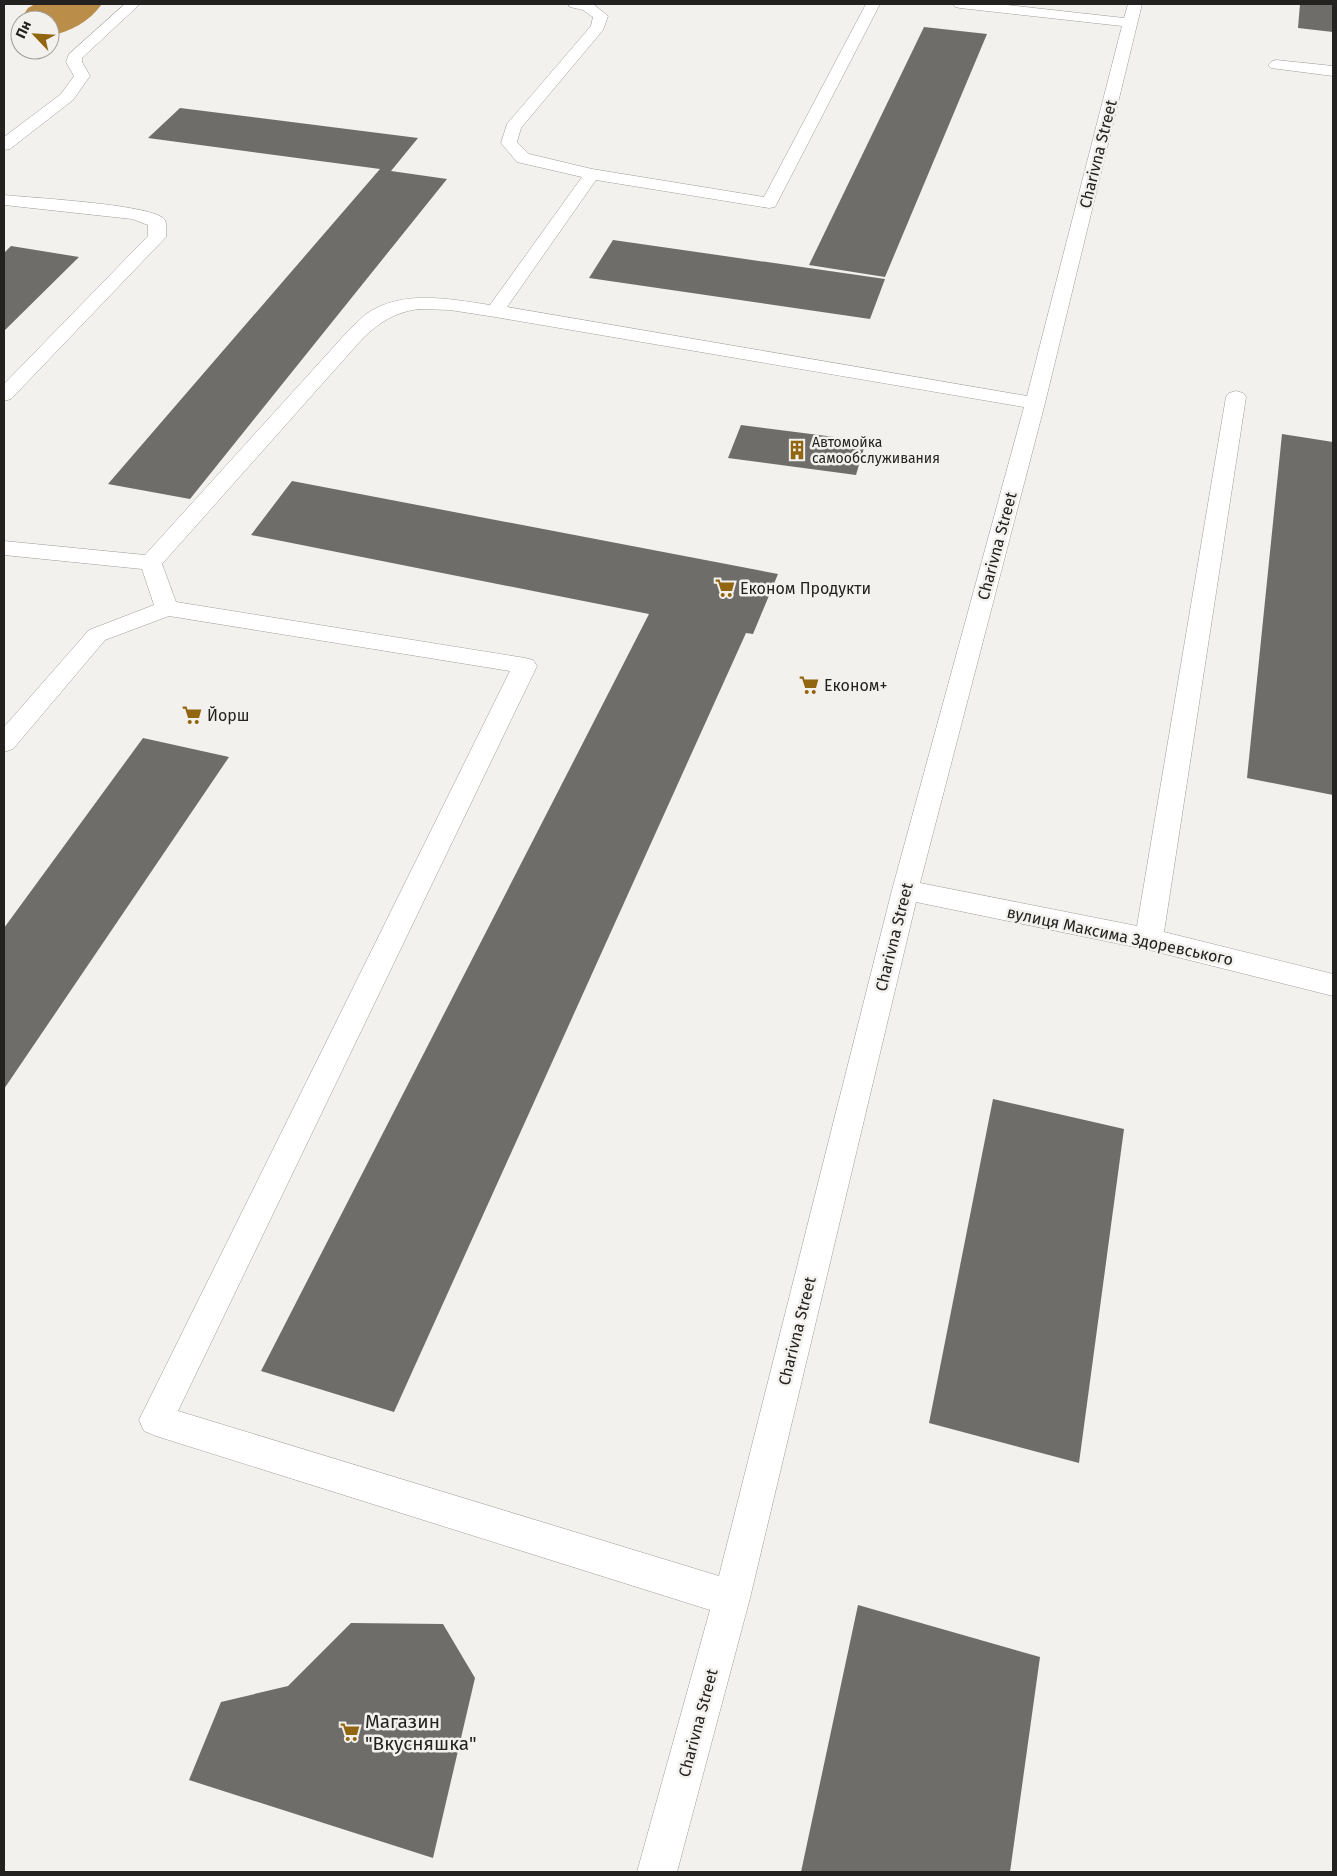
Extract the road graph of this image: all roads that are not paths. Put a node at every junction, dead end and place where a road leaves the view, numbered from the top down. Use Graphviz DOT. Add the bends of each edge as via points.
graph roads {
  1 [pos="133,4"];
  2 [pos="873,4"];
  3 [pos="960,4"];
  4 [pos="581,5"];
  5 [pos="1133,13"];
  6 [pos="1276,65"];
  7 [pos="1333,71"];
  8 [pos="4,145"];
  9 [pos="592,174"];
  10 [pos="4,200"];
  11 [pos="495,311"];
  12 [pos="4,395"];
  13 [pos="1236,397"];
  14 [pos="1034,403"];
  15 [pos="4,548"];
  16 [pos="152,563"];
  17 [pos="167,608"];
  18 [pos="4,743"];
  19 [pos="905,890"];
  20 [pos="1149,939"];
  21 [pos="1333,985"];
  22 [pos="732,1598"];
  23 [pos="657,1872"];
  1 -- 8 [label="street" via="74,57 82,76 67,97"];
  2 -- 9 [label="street" via="769,203"];
  3 -- 5 [label="street"];
  4 -- 9 [label="street" via="602,16 598,27 512,127 509,144 523,158"];
  5 -- 14 [label="street, Charivna Street"];
  6 -- 7 [label="street"];
  9 -- 11 [label="street"];
  10 -- 12 [label="street" via="135,214 157,222 157,237"];
  11 -- 14 [label="street"];
  11 -- 16 [label="street" via="430,302 399,305 376,316 356,334"];
  13 -- 20 [label="street"];
  14 -- 19 [label="street, Charivna Street"];
  15 -- 16 [label="street"];
  16 -- 17 [label="street"];
  17 -- 18 [label="street" via="97,635"];
  17 -- 22 [label="street" via="526,666 156,1420"];
  19 -- 20 [label="street, вулиця Максима Здоревського"];
  19 -- 22 [label="street, Charivna Street"];
  20 -- 21 [label="street, вулиця Максима Здоревського"];
  22 -- 23 [label="street, Charivna Street"];
}
